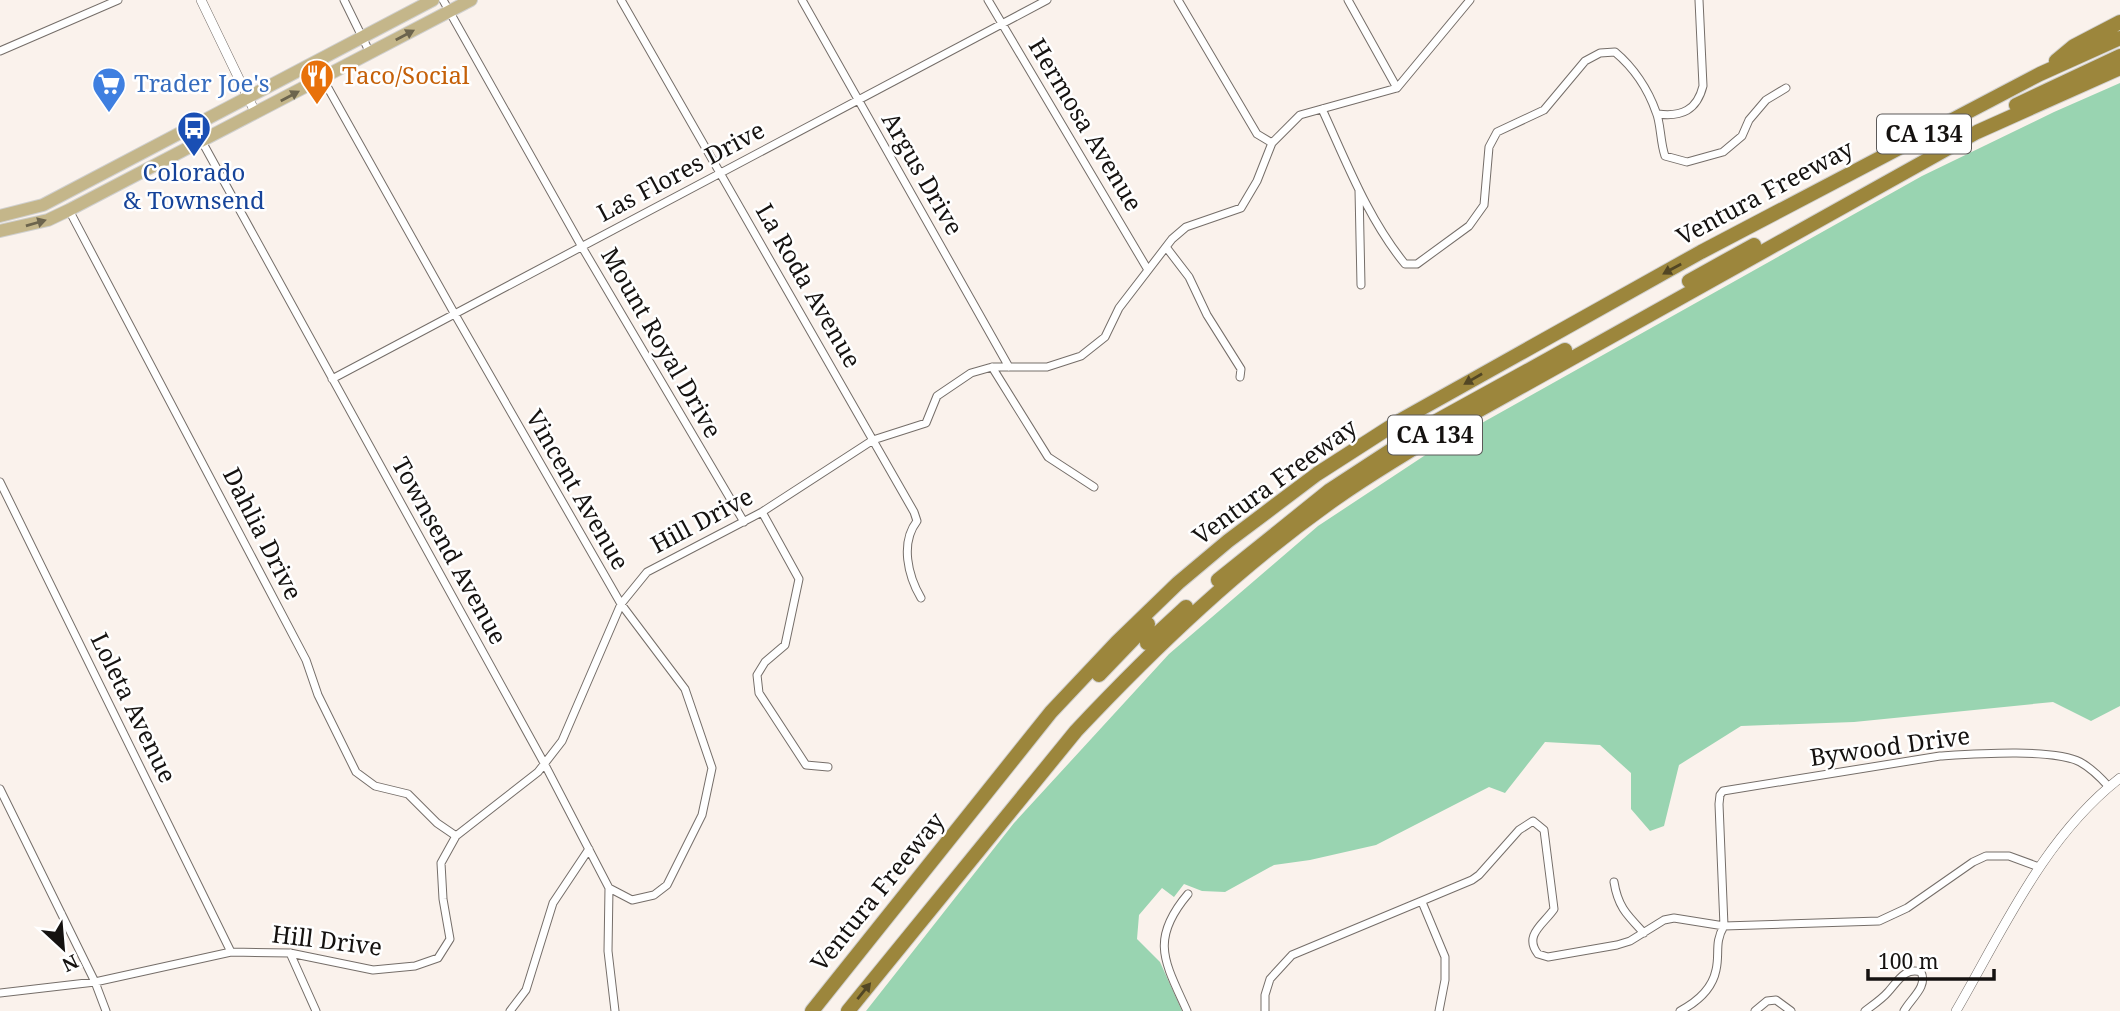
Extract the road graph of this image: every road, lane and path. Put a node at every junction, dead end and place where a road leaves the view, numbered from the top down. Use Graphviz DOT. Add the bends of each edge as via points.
graph roads {
  1 [pos="118,0"];
  2 [pos="201,0"];
  3 [pos="344,0"];
  4 [pos="433,0"];
  5 [pos="471,0"];
  6 [pos="621,0"];
  7 [pos="802,0"];
  8 [pos="988,0"];
  9 [pos="1047,0"];
  10 [pos="1178,0"];
  11 [pos="1348,0"];
  12 [pos="1469,0"];
  13 [pos="1699,0"];
  14 [pos="446,6"];
  15 [pos="2120,22"];
  16 [pos="1003,24"];
  17 [pos="362,37"];
  18 [pos="2120,38"];
  19 [pos="2120,48"];
  20 [pos="0,51"];
  21 [pos="370,53"];
  22 [pos="2120,56"];
  23 [pos="314,63"];
  24 [pos="2120,68"];
  25 [pos="2040,74"];
  26 [pos="323,78"];
  27 [pos="1397,88"];
  28 [pos="1786,88"];
  29 [pos="248,98"];
  30 [pos="858,100"];
  31 [pos="1322,109"];
  32 [pos="257,114"];
  33 [pos="1658,114"];
  34 [pos="194,127"];
  35 [pos="202,142"];
  36 [pos="1272,143"];
  37 [pos="720,173"];
  38 [pos="1359,189"];
  39 [pos="63,193"];
  40 [pos="69,210"];
  41 [pos="0,216"];
  42 [pos="0,231"];
  43 [pos="1732,237"];
  44 [pos="582,247"];
  45 [pos="1166,247"];
  46 [pos="1148,270"];
  47 [pos="1361,285"];
  48 [pos="454,315"];
  49 [pos="992,367"];
  50 [pos="1009,367"];
  51 [pos="1240,377"];
  52 [pos="332,379"];
  53 [pos="873,440"];
  54 [pos="0,482"];
  55 [pos="1094,487"];
  56 [pos="762,512"];
  57 [pos="744,522"];
  58 [pos="1228,541"];
  59 [pos="921,598"];
  60 [pos="621,604"];
  61 [pos="544,763"];
  62 [pos="828,766"];
  63 [pos="2120,778"];
  64 [pos="2109,787"];
  65 [pos="0,789"];
  66 [pos="456,836"];
  67 [pos="589,849"];
  68 [pos="2039,867"];
  69 [pos="1614,882"];
  70 [pos="609,888"];
  71 [pos="1188,894"];
  72 [pos="1422,902"];
  73 [pos="1724,926"];
  74 [pos="1644,933"];
  75 [pos="231,952"];
  76 [pos="290,953"];
  77 [pos="880,971"];
  78 [pos="95,982"];
  79 [pos="0,993"];
  80 [pos="106,1011"];
  81 [pos="316,1011"];
  82 [pos="510,1011"];
  83 [pos="615,1011"];
  84 [pos="812,1011"];
  85 [pos="822,1011"];
  86 [pos="848,1011"];
  87 [pos="1187,1011"];
  88 [pos="1265,1011"];
  89 [pos="1439,1011"];
  90 [pos="1680,1011"];
  91 [pos="1755,1011"];
  92 [pos="1791,1011"];
  93 [pos="1865,1011"];
  94 [pos="1904,1011"];
  95 [pos="1955,1011"];
  1 -- 20 [label="street"];
  2 -- 29 [label="street"];
  3 -- 17 [label="street"];
  4 -- 17 [label="main road"];
  5 -- 14 [label="main road"];
  6 -- 37 [label="street, La Roda Avenue"];
  7 -- 30 [label="street, Argus Drive"];
  8 -- 16 [label="street, Hermosa Avenue"];
  9 -- 16 [label="street, Las Flores Drive"];
  10 -- 36 [label="street" via="1257,134"];
  11 -- 27 [label="street"];
  12 -- 27 [label="street"];
  13 -- 33 [label="street" via="1701,95 1689,111"];
  21 -- 14 [label="main road, one-way"];
  14 -- 44 [label="street, Mount Royal Drive"];
  15 -- 25 [label="highway" via="2074,46"];
  16 -- 30 [label="street, Las Flores Drive"];
  16 -- 46 [label="street, Hermosa Avenue"];
  17 -- 21 [label="street"];
  17 -- 23 [label="main road"];
  18 -- 25 [label="highway, Ventura Freeway / CA 134"];
  19 -- 43 [label="highway" via="1969,120 1754,235"];
  21 -- 26 [label="main road"];
  22 -- 77 [label="highway" via="1954,135 1721,262 1432,424 1331,490 1165,625 1108,683 1042,757 900,934"];
  23 -- 26 [label="street, Vincent Avenue"];
  23 -- 29 [label="main road"];
  24 -- 77 [label="highway, Ventura Freeway / CA 134" via="1977,132 1467,416 1335,499 1200,606 1076,730"];
  25 -- 43 [label="highway, Ventura Freeway / CA 134"];
  32 -- 26 [label="main road, one-way"];
  26 -- 48 [label="street, Vincent Avenue"];
  27 -- 31 [label="street, Hill Drive"];
  28 -- 33 [label="street" via="1766,100 1742,136 1723,152 1687,162 1665,156"];
  29 -- 32 [label="street"];
  29 -- 34 [label="main road"];
  30 -- 37 [label="street, Las Flores Drive"];
  30 -- 50 [label="street, Argus Drive"];
  31 -- 36 [label="street, Hill Drive" via="1300,115"];
  31 -- 38 [label="street"];
  32 -- 35 [label="main road"];
  33 -- 38 [label="street" via="1630,66 1615,52 1585,61 1544,110 1497,132 1489,147 1484,205 1469,226 1417,264 1405,264 1395,252"];
  34 -- 35 [label="street, Townsend Avenue"];
  34 -- 39 [label="main road"];
  35 -- 40 [label="main road"];
  35 -- 52 [label="street, Townsend Avenue"];
  36 -- 45 [label="street, Hill Drive" via="1241,208 1185,227"];
  37 -- 44 [label="street, Las Flores Drive"];
  37 -- 53 [label="street, La Roda Avenue"];
  38 -- 47 [label="street"];
  39 -- 40 [label="main road"];
  39 -- 41 [label="main road" via="43,205"];
  42 -- 40 [label="main road, one-way"];
  40 -- 66 [label="street, Dahlia Drive" via="306,660 356,772 374,786 408,794"];
  43 -- 58 [label="highway, Ventura Freeway / CA 134, one-way" via="1401,420 1317,474"];
  44 -- 48 [label="street, Las Flores Drive"];
  44 -- 57 [label="street, Mount Royal Drive"];
  45 -- 46 [label="street, Hill Drive"];
  45 -- 51 [label="street" via="1189,277 1241,369"];
  46 -- 50 [label="street, Hill Drive" via="1119,308 1105,337 1081,356 1046,367"];
  48 -- 52 [label="street, Las Flores Drive"];
  48 -- 60 [label="street, Vincent Avenue"];
  49 -- 50 [label="street, Hill Drive"];
  49 -- 53 [label="street, Hill Drive" via="971,373 937,396 926,423"];
  49 -- 55 [label="street" via="1048,457"];
  52 -- 61 [label="street, Townsend Avenue"];
  53 -- 56 [label="street, Hill Drive"];
  53 -- 59 [label="street, La Roda Avenue" via="918,521 906,544"];
  54 -- 75 [label="street, Loleta Avenue"];
  56 -- 57 [label="street, Hill Drive"];
  56 -- 62 [label="street" via="799,579 785,645 757,675 759,693 806,765"];
  57 -- 60 [label="street, Hill Drive" via="647,572"];
  58 -- 84 [label="highway, Ventura Freeway / CA 134" via="1116,642 1051,712"];
  58 -- 85 [label="highway" via="1222,558 1150,622 1051,726"];
  60 -- 61 [label="street, Hill Drive" via="562,741"];
  60 -- 70 [label="street, Vincent Avenue" via="685,689 712,768 702,815 667,885 654,895 632,900"];
  61 -- 66 [label="street, Hill Drive"];
  61 -- 67 [label="street, Townsend Avenue"];
  63 -- 64 [label="street"];
  64 -- 68 [label="street"];
  64 -- 73 [label="street, Bywood Drive" via="2079,761 2059,755 1971,754 1728,790 1720,795 1719,804"];
  65 -- 78 [label="street"];
  66 -- 76 [label="street, Hill Drive" via="441,863 450,939 438,958 415,966 373,970"];
  67 -- 70 [label="street, Townsend Avenue"];
  67 -- 82 [label="street" via="553,903 526,990"];
  68 -- 73 [label="street" via="2009,856 1986,856 1879,921"];
  68 -- 95 [label="street"];
  69 -- 74 [label="street" via="1616,899"];
  70 -- 83 [label="street, Townsend Avenue" via="608,951"];
  71 -- 87 [label="street" via="1167,924 1164,938 1168,967"];
  72 -- 74 [label="street" via="1479,875 1530,822 1544,830 1554,909 1532,936 1538,954 1564,956 1617,945"];
  72 -- 88 [label="street" via="1292,955 1270,979"];
  72 -- 89 [label="street" via="1445,957 1446,980"];
  73 -- 74 [label="street" via="1674,918"];
  73 -- 90 [label="street" via="1717,937 1712,983 1697,1002"];
  75 -- 76 [label="street, Hill Drive"];
  75 -- 78 [label="street, Hill Drive"];
  76 -- 81 [label="street"];
  86 -- 77 [label="highway, Ventura Freeway / CA 134, one-way"];
  78 -- 79 [label="street, Hill Drive"];
  78 -- 80 [label="street"];
  91 -- 92 [label="street" via="1776,1000"];
  93 -- 94 [label="street" via="1905,973 1921,972 1922,986"];
}
